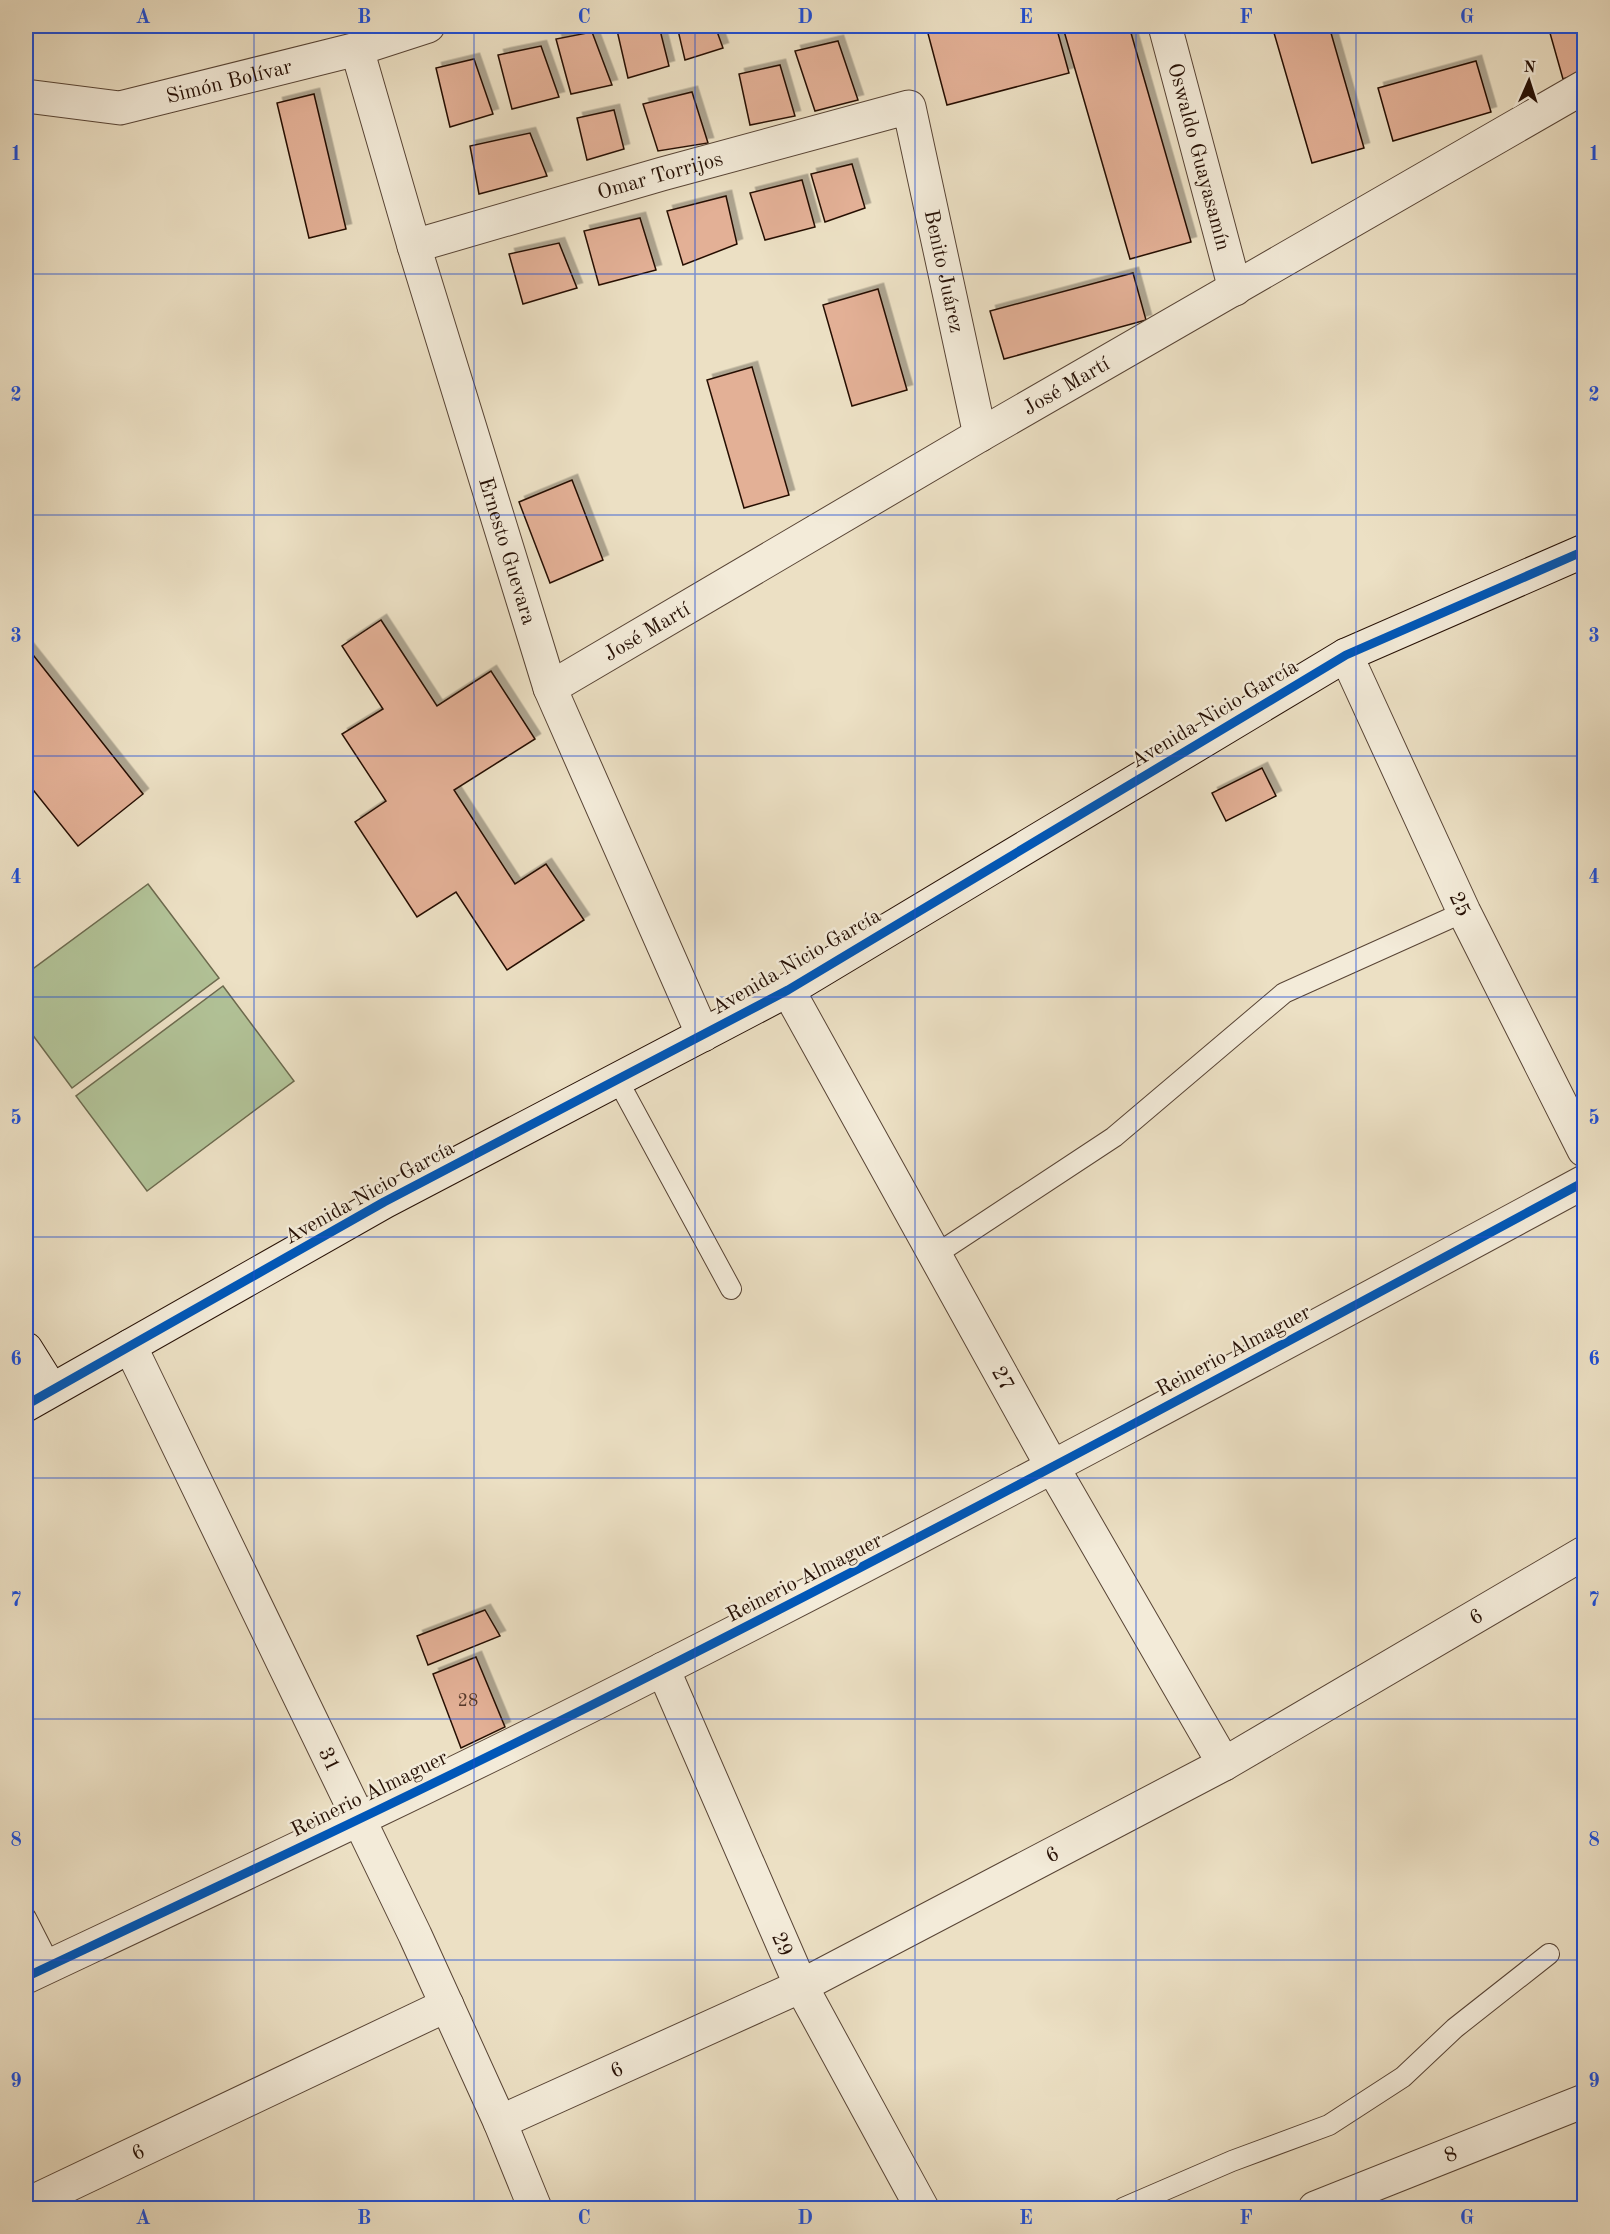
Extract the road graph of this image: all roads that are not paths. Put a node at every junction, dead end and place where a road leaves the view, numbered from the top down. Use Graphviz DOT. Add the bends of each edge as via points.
graph roads {
  1 [pos="428,26"];
  2 [pos="1165,26"];
  3 [pos="357,49"];
  4 [pos="1584,87"];
  5 [pos="26,96"];
  6 [pos="909,107"];
  7 [pos="414,246"];
  8 [pos="1235,289"];
  9 [pos="980,435"];
  10 [pos="1584,551"];
  11 [pos="1346,655"];
  12 [pos="550,688"];
  13 [pos="1464,912"];
  14 [pos="788,990"];
  15 [pos="703,1035"];
  16 [pos="617,1080"];
  17 [pos="1584,1150"];
  18 [pos="1584,1182"];
  19 [pos="935,1255"];
  20 [pos="731,1289"];
  21 [pos="130,1346"];
  22 [pos="26,1349"];
  23 [pos="38,1397"];
  24 [pos="1053,1468"];
  25 [pos="1584,1553"];
  26 [pos="663,1669"];
  27 [pos="1224,1764"];
  28 [pos="360,1818"];
  29 [pos="26,1918"];
  30 [pos="1549,1954"];
  31 [pos="38,1971"];
  32 [pos="801,1986"];
  33 [pos="447,2005"];
  34 [pos="1584,2101"];
  35 [pos="500,2122"];
  36 [pos="26,2205"];
  37 [pos="535,2208"];
  38 [pos="922,2208"];
  39 [pos="1123,2208"];
  40 [pos="1315,2208"];
  1 -- 3 [label="street, Simón Bolívar"];
  2 -- 8 [label="street, Oswaldo Guayasamín"];
  3 -- 5 [label="street, Simón Bolívar" via="120,108"];
  3 -- 7 [label="street, Ernesto Guevara"];
  4 -- 8 [label="street, José Martí"];
  6 -- 7 [label="street, Omar Torrijos"];
  6 -- 9 [label="street, Benito Juárez"];
  7 -- 12 [label="street, Ernesto Guevara"];
  8 -- 9 [label="street, José Martí"];
  9 -- 12 [label="street, José Martí"];
  10 -- 11 [label="street, Avenida Nicio García"];
  11 -- 13 [label="street, 25"];
  11 -- 14 [label="street, Avenida Nicio García"];
  12 -- 15 [label="street, Ernesto Guevara"];
  13 -- 17 [label="street, 25"];
  13 -- 19 [label="lane" via="1284,993 1114,1137"];
  14 -- 15 [label="street, Avenida Nicio García"];
  14 -- 19 [label="street, 27"];
  15 -- 16 [label="street, Avenida Nicio García"];
  16 -- 20 [label="lane"];
  16 -- 21 [label="street, Avenida Nicio García" via="384,1202"];
  18 -- 24 [label="street, Reinerio Almaguer"];
  19 -- 24 [label="street, 27"];
  21 -- 23 [label="street, Avenida Nicio García"];
  21 -- 28 [label="street, 31"];
  22 -- 23 [label="street"];
  24 -- 26 [label="street, Reinerio Almaguer"];
  24 -- 27 [label="street, 27"];
  25 -- 27 [label="street, 6"];
  26 -- 28 [label="street, Reinerio Almaguer"];
  26 -- 32 [label="street, 29"];
  27 -- 32 [label="street, 6"];
  28 -- 31 [label="street, Reinerio Almaguer"];
  28 -- 33 [label="street, 31"];
  29 -- 31 [label="lane"];
  30 -- 39 [label="lane" via="1455,2028 1402,2078 1329,2125"];
  32 -- 35 [label="street, 6"];
  32 -- 38 [label="street, 29"];
  33 -- 35 [label="street, 31"];
  33 -- 36 [label="street, 6"];
  34 -- 40 [label="street, 8"];
  35 -- 37 [label="street, 31"];
}
